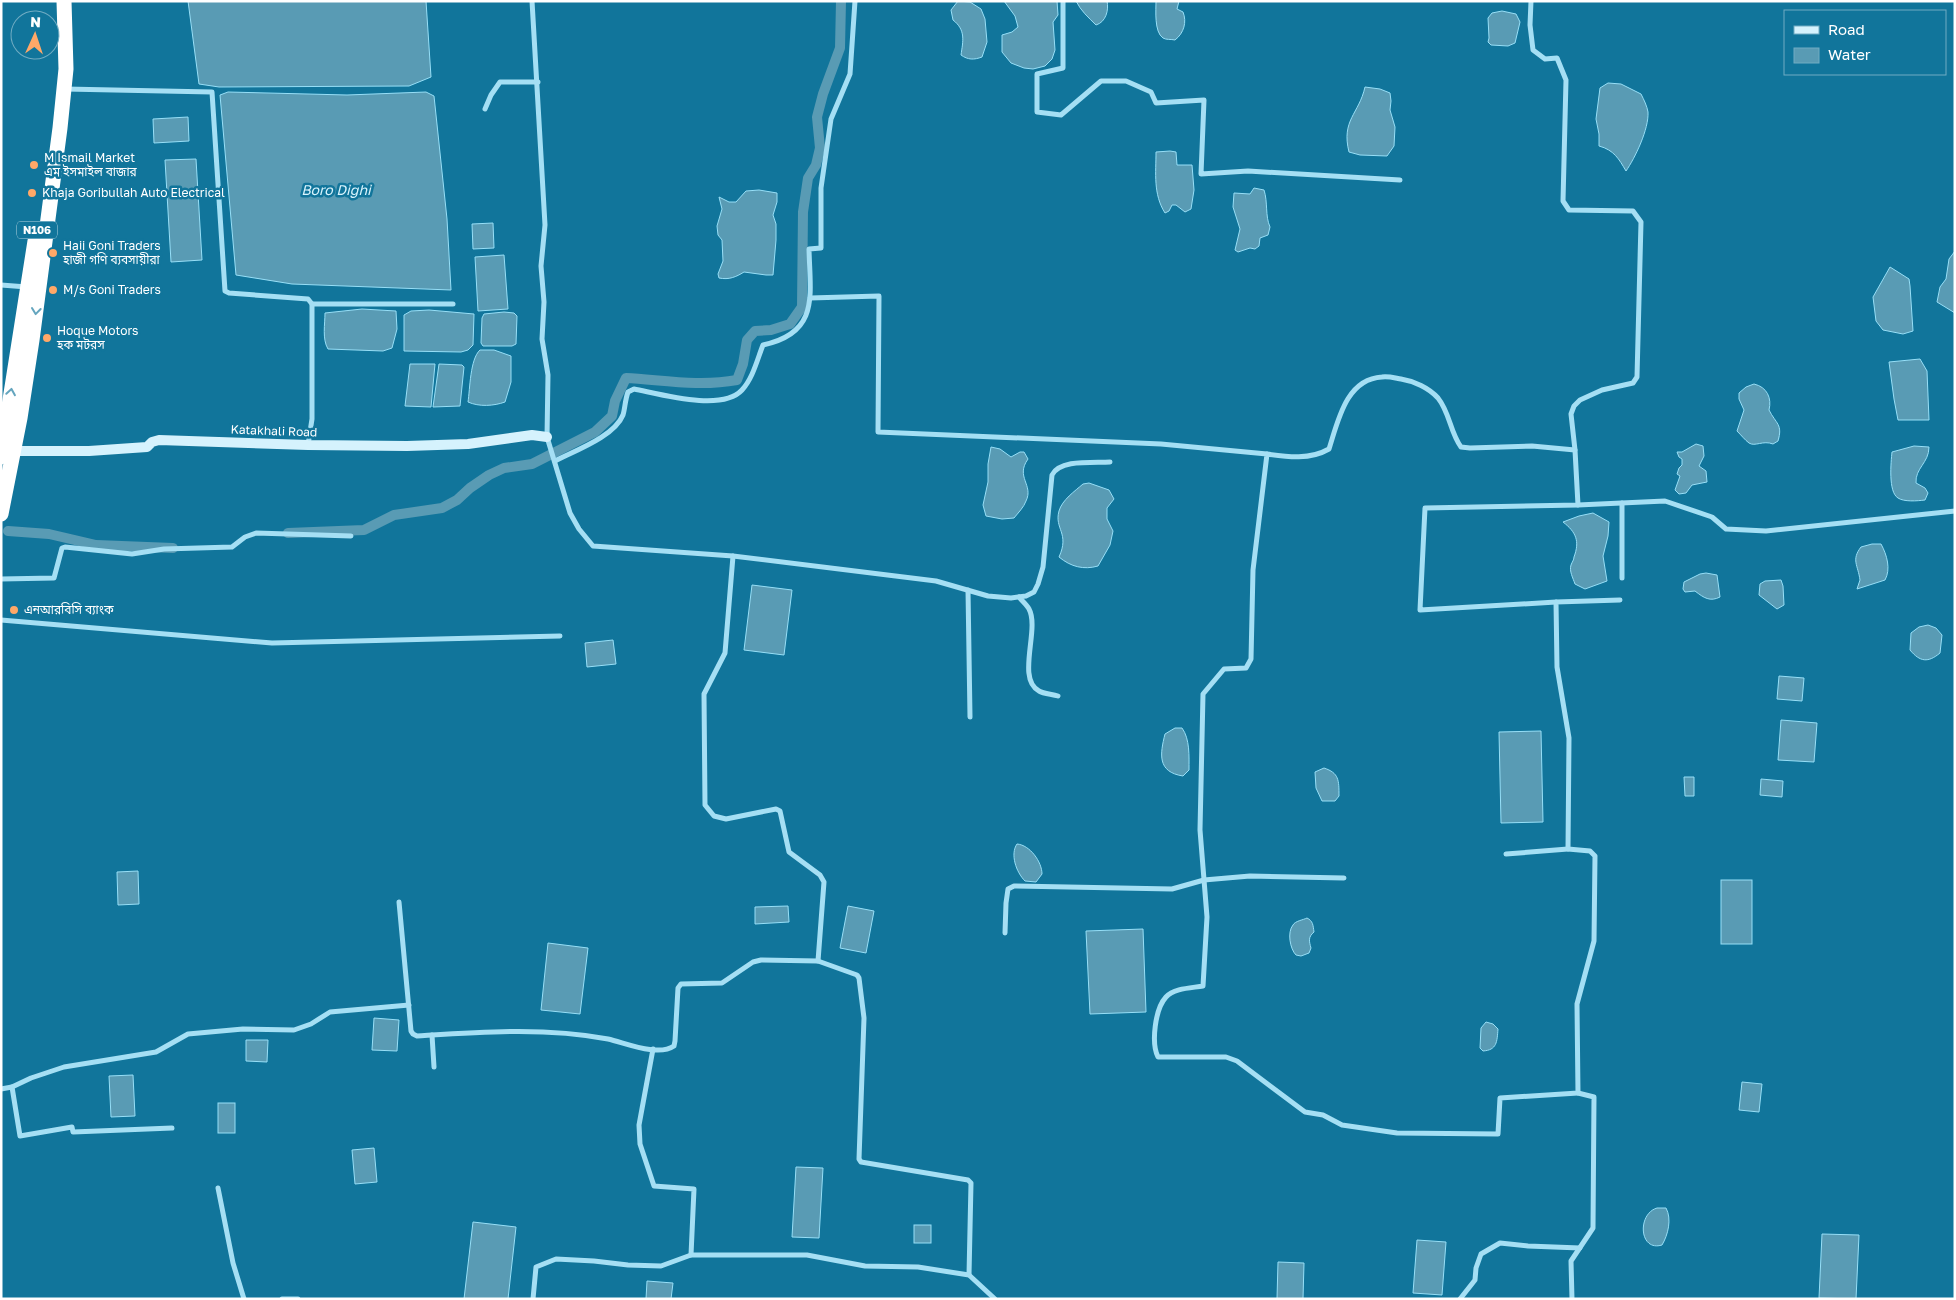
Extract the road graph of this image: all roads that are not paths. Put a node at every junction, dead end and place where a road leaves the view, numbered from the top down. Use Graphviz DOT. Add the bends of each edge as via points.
graph roads {
  1 [pos="54,1"];
  2 [pos="64,1"];
  3 [pos="532,1"];
  4 [pos="854,1"];
  5 [pos="1063,1"];
  6 [pos="1531,1"];
  7 [pos="538,82"];
  8 [pos="64,88"];
  9 [pos="485,109"];
  10 [pos="1400,180"];
  11 [pos="1,285"];
  12 [pos="28,287"];
  13 [pos="810,298"];
  14 [pos="312,304"];
  15 [pos="453,304"];
  16 [pos="547,437"];
  17 [pos="308,445"];
  18 [pos="1575,450"];
  19 [pos="6,453"];
  20 [pos="1266,454"];
  21 [pos="554,461"];
  22 [pos="1110,462"];
  23 [pos="1622,503"];
  24 [pos="1578,505"];
  25 [pos="1955,510"];
  26 [pos="1,514"];
  27 [pos="351,536"];
  28 [pos="733,556"];
  29 [pos="1622,578"];
  30 [pos="1,579"];
  31 [pos="968,590"];
  32 [pos="1019,597"];
  33 [pos="1620,600"];
  34 [pos="1556,602"];
  35 [pos="1,620"];
  36 [pos="560,636"];
  37 [pos="1058,696"];
  38 [pos="970,717"];
  39 [pos="1568,849"];
  40 [pos="1506,854"];
  41 [pos="1344,878"];
  42 [pos="1204,880"];
  43 [pos="399,902"];
  44 [pos="1005,933"];
  45 [pos="818,960"];
  46 [pos="409,1005"];
  47 [pos="432,1035"];
  48 [pos="653,1049"];
  49 [pos="434,1067"];
  50 [pos="12,1087"];
  51 [pos="1,1089"];
  52 [pos="1578,1093"];
  53 [pos="172,1128"];
  54 [pos="218,1188"];
  55 [pos="1580,1248"];
  56 [pos="691,1255"];
  57 [pos="968,1275"];
  58 [pos="244,1299"];
  59 [pos="282,1299"];
  60 [pos="298,1299"];
  61 [pos="533,1299"];
  62 [pos="995,1299"];
  63 [pos="1460,1299"];
  64 [pos="1572,1299"];
  1 -- 12 [label="highway, N106" via="56,86"];
  2 -- 8 [label="highway, N106"];
  3 -- 7 [label="street"];
  4 -- 13 [label="street" via="850,74 831,118 821,188 821,248 809,249"];
  5 -- 10 [label="street" via="1064,68 1037,74 1037,112 1061,114 1101,81 1126,82 1150,92 1156,103 1204,100 1201,174 1248,171"];
  6 -- 18 [label="street" via="1533,50 1545,59 1557,58 1566,80 1563,201 1569,210 1633,211 1640,222 1637,377 1633,382 1580,400 1574,406 1571,414"];
  7 -- 9 [label="street" via="500,82"];
  7 -- 16 [label="street" via="545,225 542,339 548,375"];
  8 -- 14 [label="street" via="212,92 225,291 308,300"];
  8 -- 19 [label="highway, N106, one-way" via="32,340"];
  11 -- 12 [label="street"];
  19 -- 12 [label="highway, N106, one-way"];
  13 -- 20 [label="street" via="879,296 878,432 1161,444"];
  13 -- 21 [label="street" via="799,330 780,341 763,345 750,380 735,397 704,401 634,389 628,392 623,415 614,427 598,440"];
  14 -- 15 [label="street"];
  14 -- 17 [label="street" via="312,419"];
  16 -- 17 [label="street, Katakhali Road" via="532,435 450,445"];
  16 -- 21 [label="street"];
  17 -- 19 [label="street, Katakhali Road" via="159,440 147,447"];
  18 -- 20 [label="street" via="1532,446 1461,447 1438,398 1409,380 1382,377 1354,389 1338,416 1329,449 1309,456"];
  18 -- 24 [label="street"];
  19 -- 26 [label="highway, N106"];
  20 -- 42 [label="street" via="1253,570 1251,659 1246,668 1224,669 1203,694 1200,830"];
  21 -- 28 [label="street" via="570,513 593,546"];
  22 -- 32 [label="street" via="1063,465 1055,469 1043,567 1034,592"];
  23 -- 24 [label="street"];
  23 -- 25 [label="street" via="1665,501 1712,517 1726,529 1766,532"];
  23 -- 29 [label="street"];
  24 -- 34 [label="street" via="1425,508 1420,610"];
  27 -- 30 [label="street" via="256,533 232,547 164,549 132,554 65,547 54,578"];
  28 -- 31 [label="street" via="936,581"];
  28 -- 45 [label="street" via="725,653 704,694 705,805 714,816 726,819 776,809 780,811 789,852 820,875 824,882"];
  31 -- 32 [label="street" via="988,596"];
  31 -- 38 [label="street"];
  32 -- 37 [label="street" via="1030,609 1032,624 1030,681 1038,691"];
  33 -- 34 [label="street"];
  34 -- 39 [label="street" via="1557,667 1569,738"];
  35 -- 36 [label="street" via="272,643"];
  39 -- 40 [label="street"];
  39 -- 52 [label="street" via="1590,851 1595,856 1594,941 1577,1004"];
  41 -- 42 [label="street" via="1250,876"];
  42 -- 44 [label="street" via="1172,890 1014,886 1008,889"];
  42 -- 52 [label="street" via="1207,917 1203,986 1176,990 1166,996 1155,1030 1154,1050 1158,1056 1226,1057 1237,1061 1305,1112 1323,1115 1342,1125 1397,1133 1498,1134 1500,1098"];
  43 -- 46 [label="street"];
  45 -- 48 [label="street" via="757,960 722,983 680,984 674,1046"];
  45 -- 57 [label="street" via="853,972 859,978 864,1018 859,1161 968,1180"];
  46 -- 47 [label="street" via="413,1034"];
  46 -- 50 [label="street" via="330,1012 294,1030 243,1029 188,1034 156,1052 64,1067"];
  47 -- 48 [label="street" via="556,1033 608,1039"];
  47 -- 49 [label="street"];
  48 -- 56 [label="street" via="639,1125 640,1144 654,1186 694,1189"];
  50 -- 51 [label="street"];
  50 -- 53 [label="street" via="20,1136 72,1127 73,1132"];
  52 -- 55 [label="street" via="1594,1097 1593,1228"];
  54 -- 58 [label="street"];
  55 -- 63 [label="street" via="1500,1243 1481,1254 1475,1280"];
  55 -- 64 [label="street" via="1571,1261"];
  56 -- 57 [label="street" via="807,1256 865,1266 918,1267"];
  56 -- 61 [label="street" via="661,1266 556,1259 536,1267"];
  57 -- 62 [label="street"];
  59 -- 60 [label="street"];
}
